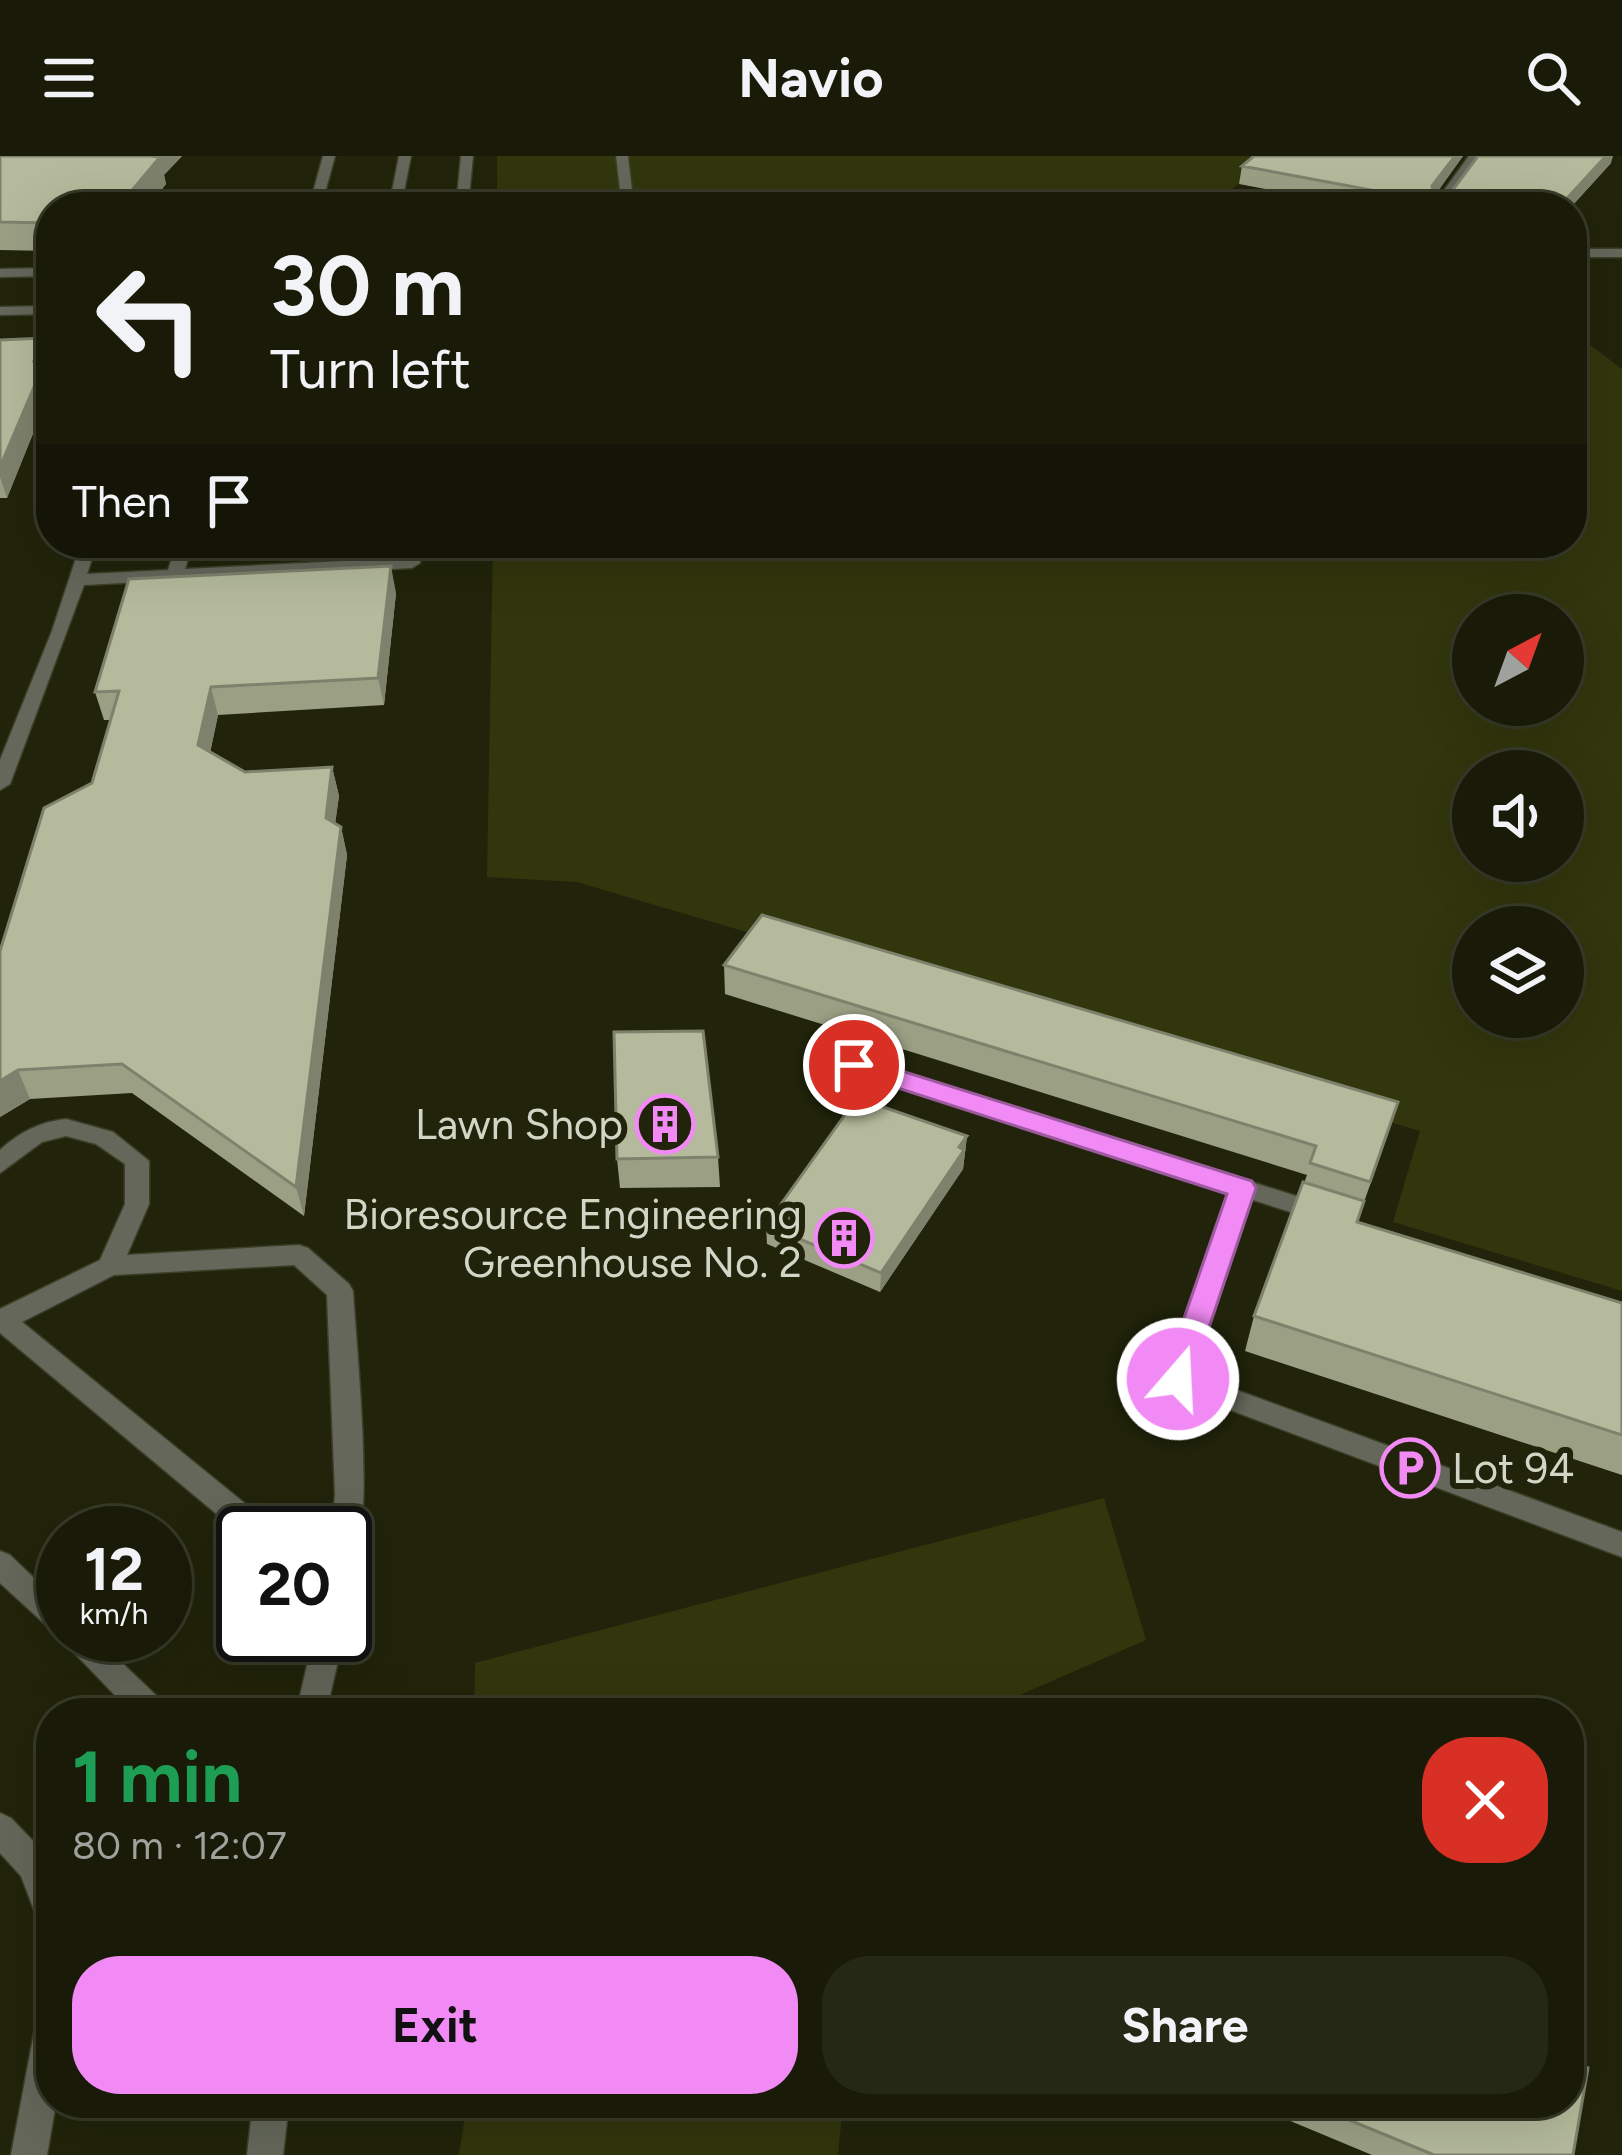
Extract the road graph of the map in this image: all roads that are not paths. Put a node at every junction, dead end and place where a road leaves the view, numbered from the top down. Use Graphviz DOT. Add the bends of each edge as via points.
graph roads {
  1 [pos="329,156"];
  2 [pos="405,156"];
  3 [pos="467,156"];
  4 [pos="622,156"];
  5 [pos="1472,156"];
  6 [pos="319,192"];
  7 [pos="398,192"];
  8 [pos="463,192"];
  9 [pos="626,192"];
  10 [pos="1448,192"];
  11 [pos="1587,253"];
  12 [pos="1622,253"];
  13 [pos="36,272"];
  14 [pos="0,273"];
  15 [pos="36,310"];
  16 [pos="0,311"];
  17 [pos="84,558"];
  18 [pos="180,558"];
  19 [pos="289,558"];
  20 [pos="412,558"];
  21 [pos="287,570"];
  22 [pos="176,575"];
  23 [pos="77,580"];
  24 [pos="0,784"];
  25 [pos="854,1065"];
  26 [pos="0,1164"];
  27 [pos="1242,1188"];
  28 [pos="1336,1218"];
  29 [pos="110,1266"];
  30 [pos="1,1321"];
  31 [pos="227,1506"];
  32 [pos="348,1506"];
  33 [pos="1622,1545"];
  34 [pos="0,1564"];
  35 [pos="36,1599"];
  36 [pos="101,1662"];
  37 [pos="322,1662"];
  38 [pos="138,1698"];
  39 [pos="314,1698"];
  40 [pos="0,1829"];
  41 [pos="36,1853"];
  42 [pos="36,2116"];
  43 [pos="269,2118"];
  44 [pos="29,2155"];
  45 [pos="265,2155"];
  1 -- 6 [label="street"];
  2 -- 7 [label="street"];
  3 -- 8 [label="street"];
  4 -- 9 [label="street"];
  5 -- 10 [label="street"];
  11 -- 12 [label="street"];
  13 -- 14 [label="street"];
  15 -- 16 [label="street"];
  17 -- 23 [label="street"];
  18 -- 22 [label="street"];
  19 -- 21 [label="street"];
  20 -- 21 [label="street"];
  21 -- 22 [label="street"];
  22 -- 23 [label="street"];
  23 -- 24 [label="street"];
  25 -- 27 [label="street"];
  26 -- 29 [label="street" via="39,1133 76,1128 112,1137 137,1161 137,1204"];
  27 -- 28 [label="street"];
  27 -- 33 [label="street" via="1178,1379"];
  29 -- 30 [label="street"];
  29 -- 32 [label="street" via="299,1255 340,1291"];
  30 -- 31 [label="street"];
  34 -- 35 [label="street"];
  36 -- 38 [label="street"];
  37 -- 39 [label="street"];
  40 -- 41 [label="street"];
  42 -- 44 [label="street"];
  43 -- 45 [label="street"];
}
